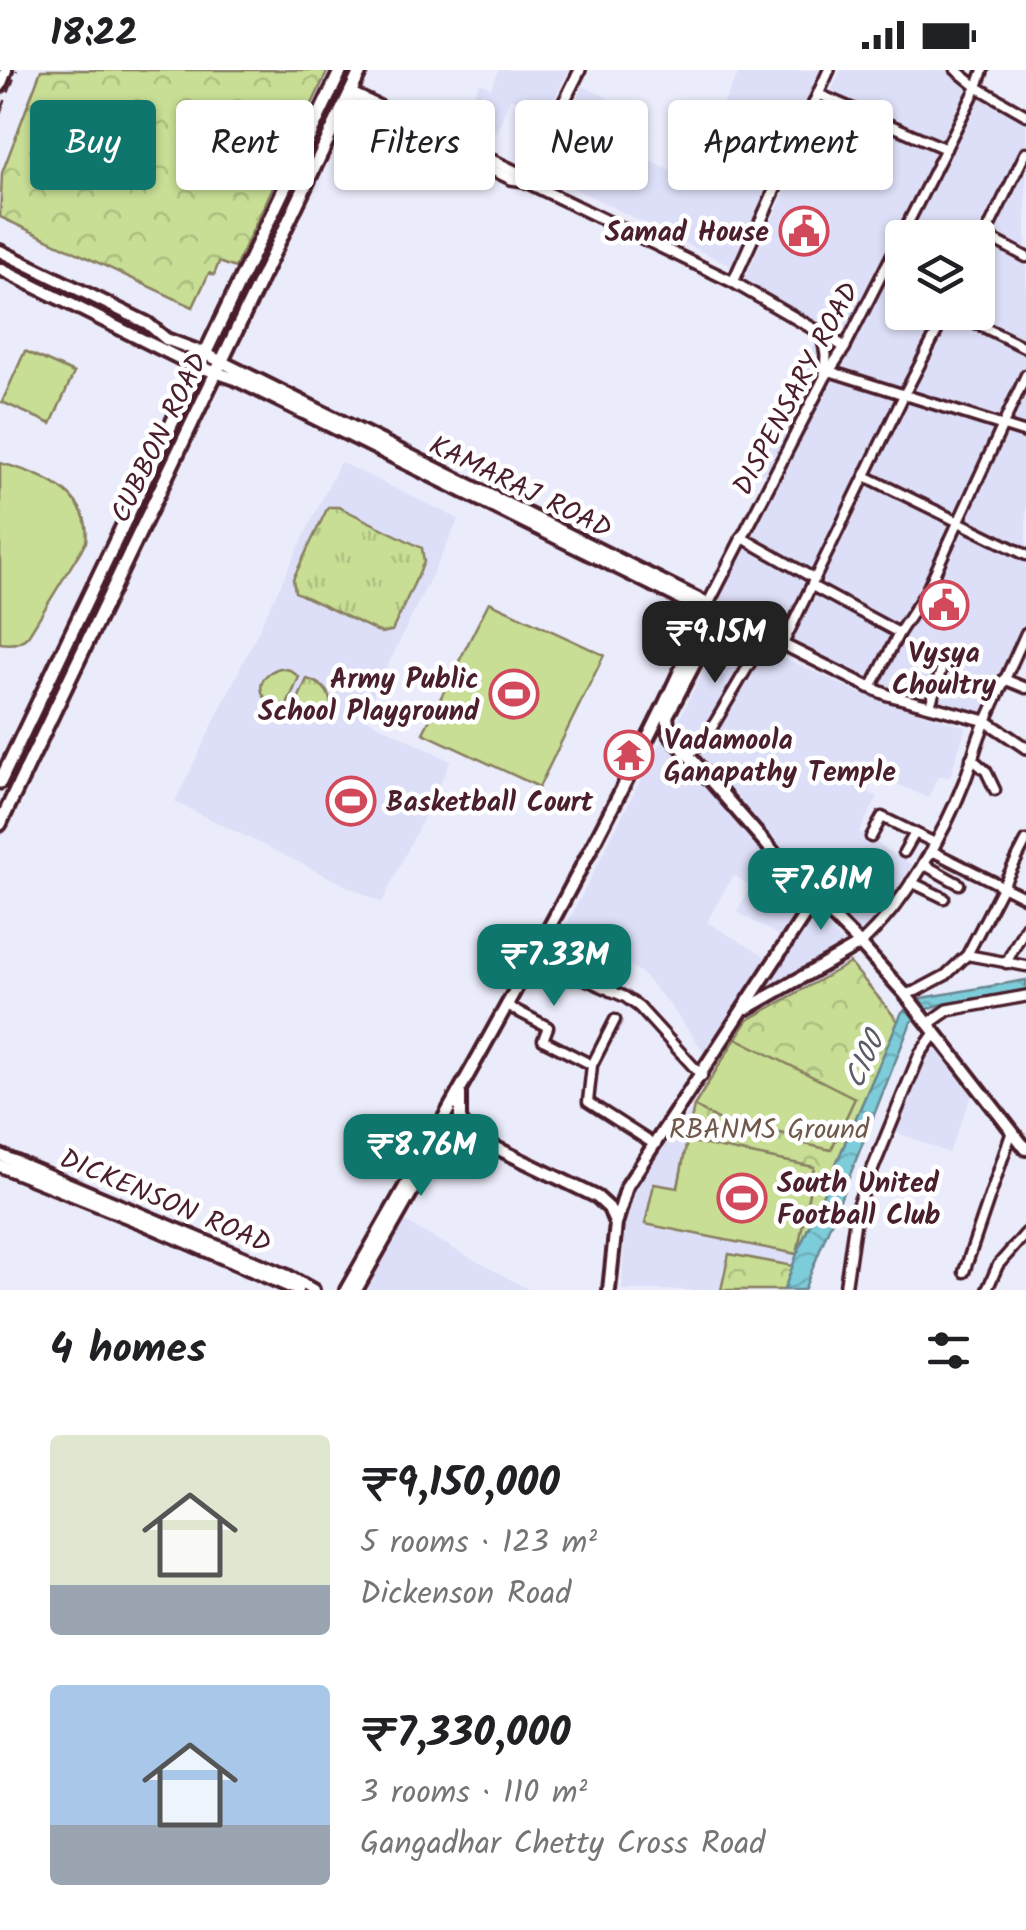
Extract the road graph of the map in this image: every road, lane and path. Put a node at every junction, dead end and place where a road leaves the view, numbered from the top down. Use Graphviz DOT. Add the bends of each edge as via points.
graph roads {
  1 [pos="6,70"];
  2 [pos="341,70"];
  3 [pos="361,70"];
  4 [pos="580,70"];
  5 [pos="829,70"];
  6 [pos="956,70"];
  7 [pos="983,70"];
  8 [pos="0,86"];
  9 [pos="977,87"];
  10 [pos="818,94"];
  11 [pos="348,96"];
  12 [pos="346,100"];
  13 [pos="354,100"];
  14 [pos="565,100"];
  15 [pos="1026,115"];
  16 [pos="334,124"];
  17 [pos="946,148"];
  18 [pos="1026,152"];
  19 [pos="515,173"];
  20 [pos="543,190"];
  21 [pos="272,214"];
  22 [pos="992,220"];
  23 [pos="287,222"];
  24 [pos="995,240"];
  25 [pos="0,251"];
  26 [pos="1026,256"];
  27 [pos="0,269"];
  28 [pos="53,277"];
  29 [pos="733,282"];
  30 [pos="46,292"];
  31 [pos="940,330"];
  32 [pos="988,330"];
  33 [pos="822,333"];
  34 [pos="845,347"];
  35 [pos="1026,348"];
  36 [pos="206,354"];
  37 [pos="200,367"];
  38 [pos="219,367"];
  39 [pos="827,374"];
  40 [pos="1026,375"];
  41 [pos="904,395"];
  42 [pos="1003,425"];
  43 [pos="1026,433"];
  44 [pos="865,476"];
  45 [pos="958,523"];
  46 [pos="741,536"];
  47 [pos="1026,555"];
  48 [pos="813,582"];
  49 [pos="710,609"];
  50 [pos="1026,633"];
  51 [pos="899,634"];
  52 [pos="766,636"];
  53 [pos="783,644"];
  54 [pos="1022,648"];
  55 [pos="946,654"];
  56 [pos="1004,679"];
  57 [pos="871,688"];
  58 [pos="1026,688"];
  59 [pos="42,695"];
  60 [pos="58,704"];
  61 [pos="930,706"];
  62 [pos="986,721"];
  63 [pos="668,733"];
  64 [pos="648,738"];
  65 [pos="1026,748"];
  66 [pos="689,755"];
  67 [pos="971,758"];
  68 [pos="9,763"];
  69 [pos="26,771"];
  70 [pos="0,782"];
  71 [pos="996,790"];
  72 [pos="0,824"];
  73 [pos="914,833"];
  74 [pos="871,837"];
  75 [pos="1026,842"];
  76 [pos="934,847"];
  77 [pos="904,852"];
  78 [pos="923,864"];
  79 [pos="911,882"];
  80 [pos="958,884"];
  81 [pos="1002,886"];
  82 [pos="810,894"];
  83 [pos="944,898"];
  84 [pos="1026,898"];
  85 [pos="1026,926"];
  86 [pos="860,944"];
  87 [pos="967,955"];
  88 [pos="534,956"];
  89 [pos="1006,963"];
  90 [pos="1026,966"];
  91 [pos="566,970"];
  92 [pos="610,990"];
  93 [pos="1026,996"];
  94 [pos="908,999"];
  95 [pos="506,1005"];
  96 [pos="742,1010"];
  97 [pos="616,1020"];
  98 [pos="929,1025"];
  99 [pos="592,1065"];
  100 [pos="702,1076"];
  101 [pos="460,1088"];
  102 [pos="1012,1131"];
  103 [pos="470,1135"];
  104 [pos="655,1145"];
  105 [pos="1026,1149"];
  106 [pos="0,1156"];
  107 [pos="0,1166"];
  108 [pos="628,1186"];
  109 [pos="597,1196"];
  110 [pos="401,1202"];
  111 [pos="616,1224"];
  112 [pos="1026,1233"];
  113 [pos="964,1272"];
  114 [pos="360,1274"];
  115 [pos="287,1280"];
  116 [pos="847,1289"];
  117 [pos="297,1290"];
  118 [pos="313,1290"];
  119 [pos="346,1290"];
  120 [pos="356,1290"];
  121 [pos="609,1290"];
  122 [pos="987,1290"];
  1 -- 8 [label="main road"];
  2 -- 21 [label="main road, CUBBON ROAD"];
  3 -- 11 [label="main road, CUBBON ROAD"];
  4 -- 14 [label="street"];
  5 -- 10 [label="street"];
  6 -- 9 [label="street"];
  7 -- 9 [label="street, DISPENSARY ROAD"];
  9 -- 15 [label="street"];
  9 -- 17 [label="street, DISPENSARY ROAD"];
  10 -- 17 [label="street"];
  10 -- 29 [label="street"];
  11 -- 12 [label="main road, CUBBON ROAD"];
  11 -- 13 [label="street"];
  11 -- 19 [label="street"];
  16 -- 23 [label="main road, CUBBON ROAD"];
  17 -- 34 [label="street, DISPENSARY ROAD"];
  18 -- 22 [label="street"];
  20 -- 29 [label="street"];
  21 -- 23 [label="main road"];
  21 -- 36 [label="main road, CUBBON ROAD"];
  23 -- 38 [label="main road, CUBBON ROAD"];
  24 -- 26 [label="street"];
  25 -- 28 [label="main road, KAMARAJ ROAD"];
  27 -- 30 [label="main road, KAMARAJ ROAD"];
  28 -- 30 [label="main road"];
  28 -- 36 [label="main road, KAMARAJ ROAD"];
  29 -- 33 [label="street"];
  30 -- 37 [label="main road, KAMARAJ ROAD"];
  31 -- 41 [label="street"];
  32 -- 35 [label="street"];
  33 -- 34 [label="street"];
  33 -- 39 [label="street"];
  34 -- 39 [label="street, DISPENSARY ROAD"];
  36 -- 37 [label="main road, CUBBON ROAD"];
  36 -- 38 [label="main road, KAMARAJ ROAD"];
  37 -- 38 [label="main road, KAMARAJ ROAD"];
  37 -- 59 [label="main road, CUBBON ROAD"];
  38 -- 49 [label="main road, KAMARAJ ROAD"];
  38 -- 60 [label="main road, CUBBON ROAD"];
  39 -- 41 [label="street"];
  39 -- 46 [label="street, DISPENSARY ROAD"];
  40 -- 42 [label="street"];
  41 -- 42 [label="street"];
  41 -- 44 [label="street"];
  42 -- 43 [label="street"];
  42 -- 45 [label="street"];
  44 -- 45 [label="street"];
  44 -- 48 [label="street"];
  45 -- 47 [label="street"];
  45 -- 51 [label="street"];
  46 -- 48 [label="street"];
  46 -- 49 [label="street, DISPENSARY ROAD"];
  48 -- 51 [label="street"];
  48 -- 53 [label="street"];
  49 -- 52 [label="street, KAMARAJ ROAD"];
  49 -- 63 [label="main road" via="698,657 667,716"];
  49 -- 64 [label="main road"];
  50 -- 54 [label="street"];
  51 -- 57 [label="street"];
  52 -- 53 [label="street, KAMARAJ ROAD"];
  52 -- 66 [label="street"];
  53 -- 57 [label="street, KAMARAJ ROAD"];
  54 -- 56 [label="street"];
  55 -- 61 [label="street"];
  56 -- 58 [label="street"];
  56 -- 62 [label="street"];
  57 -- 61 [label="street, KAMARAJ ROAD"];
  59 -- 60 [label="main road"];
  59 -- 68 [label="main road, CUBBON ROAD"];
  60 -- 69 [label="main road, CUBBON ROAD"];
  61 -- 62 [label="street, KAMARAJ ROAD"];
  62 -- 65 [label="street, KAMARAJ ROAD"];
  62 -- 67 [label="street"];
  63 -- 64 [label="main road"];
  63 -- 66 [label="main road"];
  64 -- 88 [label="main road"];
  66 -- 82 [label="main road"];
  67 -- 71 [label="street"];
  67 -- 76 [label="street"];
  68 -- 69 [label="main road"];
  68 -- 70 [label="main road, CUBBON ROAD"];
  69 -- 72 [label="main road, CUBBON ROAD"];
  73 -- 74 [label="street" via="882,816"];
  73 -- 76 [label="street"];
  73 -- 77 [label="street"];
  75 -- 81 [label="street"];
  76 -- 78 [label="street"];
  76 -- 81 [label="street"];
  78 -- 79 [label="street"];
  78 -- 80 [label="street"];
  79 -- 83 [label="street"];
  79 -- 86 [label="street"];
  81 -- 84 [label="street"];
  81 -- 87 [label="street"];
  82 -- 86 [label="main road"];
  82 -- 96 [label="main road" via="812,905"];
  85 -- 89 [label="street"];
  86 -- 94 [label="main road"];
  86 -- 96 [label="main road"];
  87 -- 89 [label="street"];
  87 -- 94 [label="street"];
  88 -- 91 [label="street"];
  88 -- 95 [label="main road"];
  89 -- 90 [label="street"];
  91 -- 92 [label="street"];
  91 -- 92 [label="street" via="576,950 620,973"];
  92 -- 100 [label="street" via="639,1007"];
  93 -- 98 [label="street" via="948,1010"];
  94 -- 98 [label="main road"];
  95 -- 99 [label="street" via="548,1027 542,1040"];
  95 -- 101 [label="main road"];
  96 -- 100 [label="main road"];
  97 -- 99 [label="street"];
  98 -- 102 [label="main road"];
  98 -- 116 [label="street" via="857,1207"];
  99 -- 104 [label="street" via="588,1102"];
  100 -- 104 [label="main road"];
  101 -- 103 [label="main road" via="460,1119"];
  101 -- 110 [label="main road"];
  102 -- 105 [label="main road"];
  102 -- 113 [label="street"];
  103 -- 109 [label="main road"];
  103 -- 110 [label="main road" via="444,1141"];
  104 -- 108 [label="main road"];
  106 -- 115 [label="main road, DICKENSON ROAD"];
  107 -- 115 [label="main road, DICKENSON ROAD"];
  108 -- 109 [label="main road" via="614,1196"];
  108 -- 111 [label="main road"];
  109 -- 111 [label="main road"];
  110 -- 114 [label="main road"];
  111 -- 121 [label="main road"];
  112 -- 122 [label="street" via="998,1265"];
  114 -- 119 [label="main road"];
  114 -- 120 [label="main road"];
  115 -- 117 [label="main road, DICKENSON ROAD"];
  115 -- 118 [label="main road, DICKENSON ROAD"];
}
